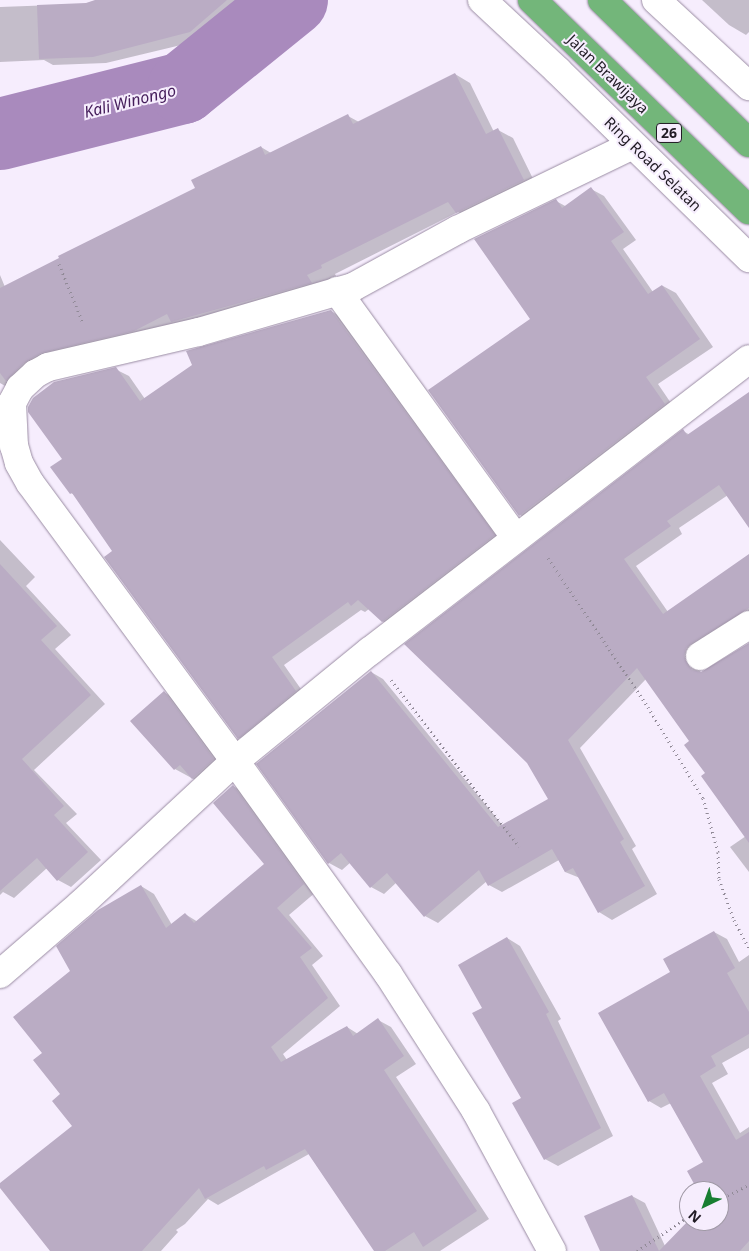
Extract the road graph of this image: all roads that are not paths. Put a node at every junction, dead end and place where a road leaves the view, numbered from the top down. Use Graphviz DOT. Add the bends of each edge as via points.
graph roads {
  1 [pos="482,0"];
  2 [pos="532,0"];
  3 [pos="602,0"];
  4 [pos="656,0"];
  5 [pos="749,86"];
  6 [pos="749,143"];
  7 [pos="633,144"];
  8 [pos="749,210"];
  9 [pos="749,258"];
  10 [pos="337,291"];
  11 [pos="749,359"];
  12 [pos="522,533"];
  13 [pos="749,625"];
  14 [pos="700,656"];
  15 [pos="235,761"];
  16 [pos="0,974"];
  17 [pos="552,1251"];
  1 -- 7 [label="street, Ring Road Selatan"];
  2 -- 8 [label="highway, Jalan Brawijaya / 26"];
  3 -- 6 [label="highway"];
  4 -- 5 [label="street"];
  7 -- 9 [label="street, Ring Road Selatan"];
  7 -- 10 [label="street" via="457,230 353,287"];
  10 -- 12 [label="street"];
  10 -- 15 [label="street" via="199,332 48,367 20,388 12,403 14,446 30,483"];
  11 -- 12 [label="street"];
  12 -- 15 [label="street"];
  13 -- 14 [label="street"];
  15 -- 16 [label="street" via="81,904"];
  15 -- 17 [label="street" via="399,990 476,1111"];
}
